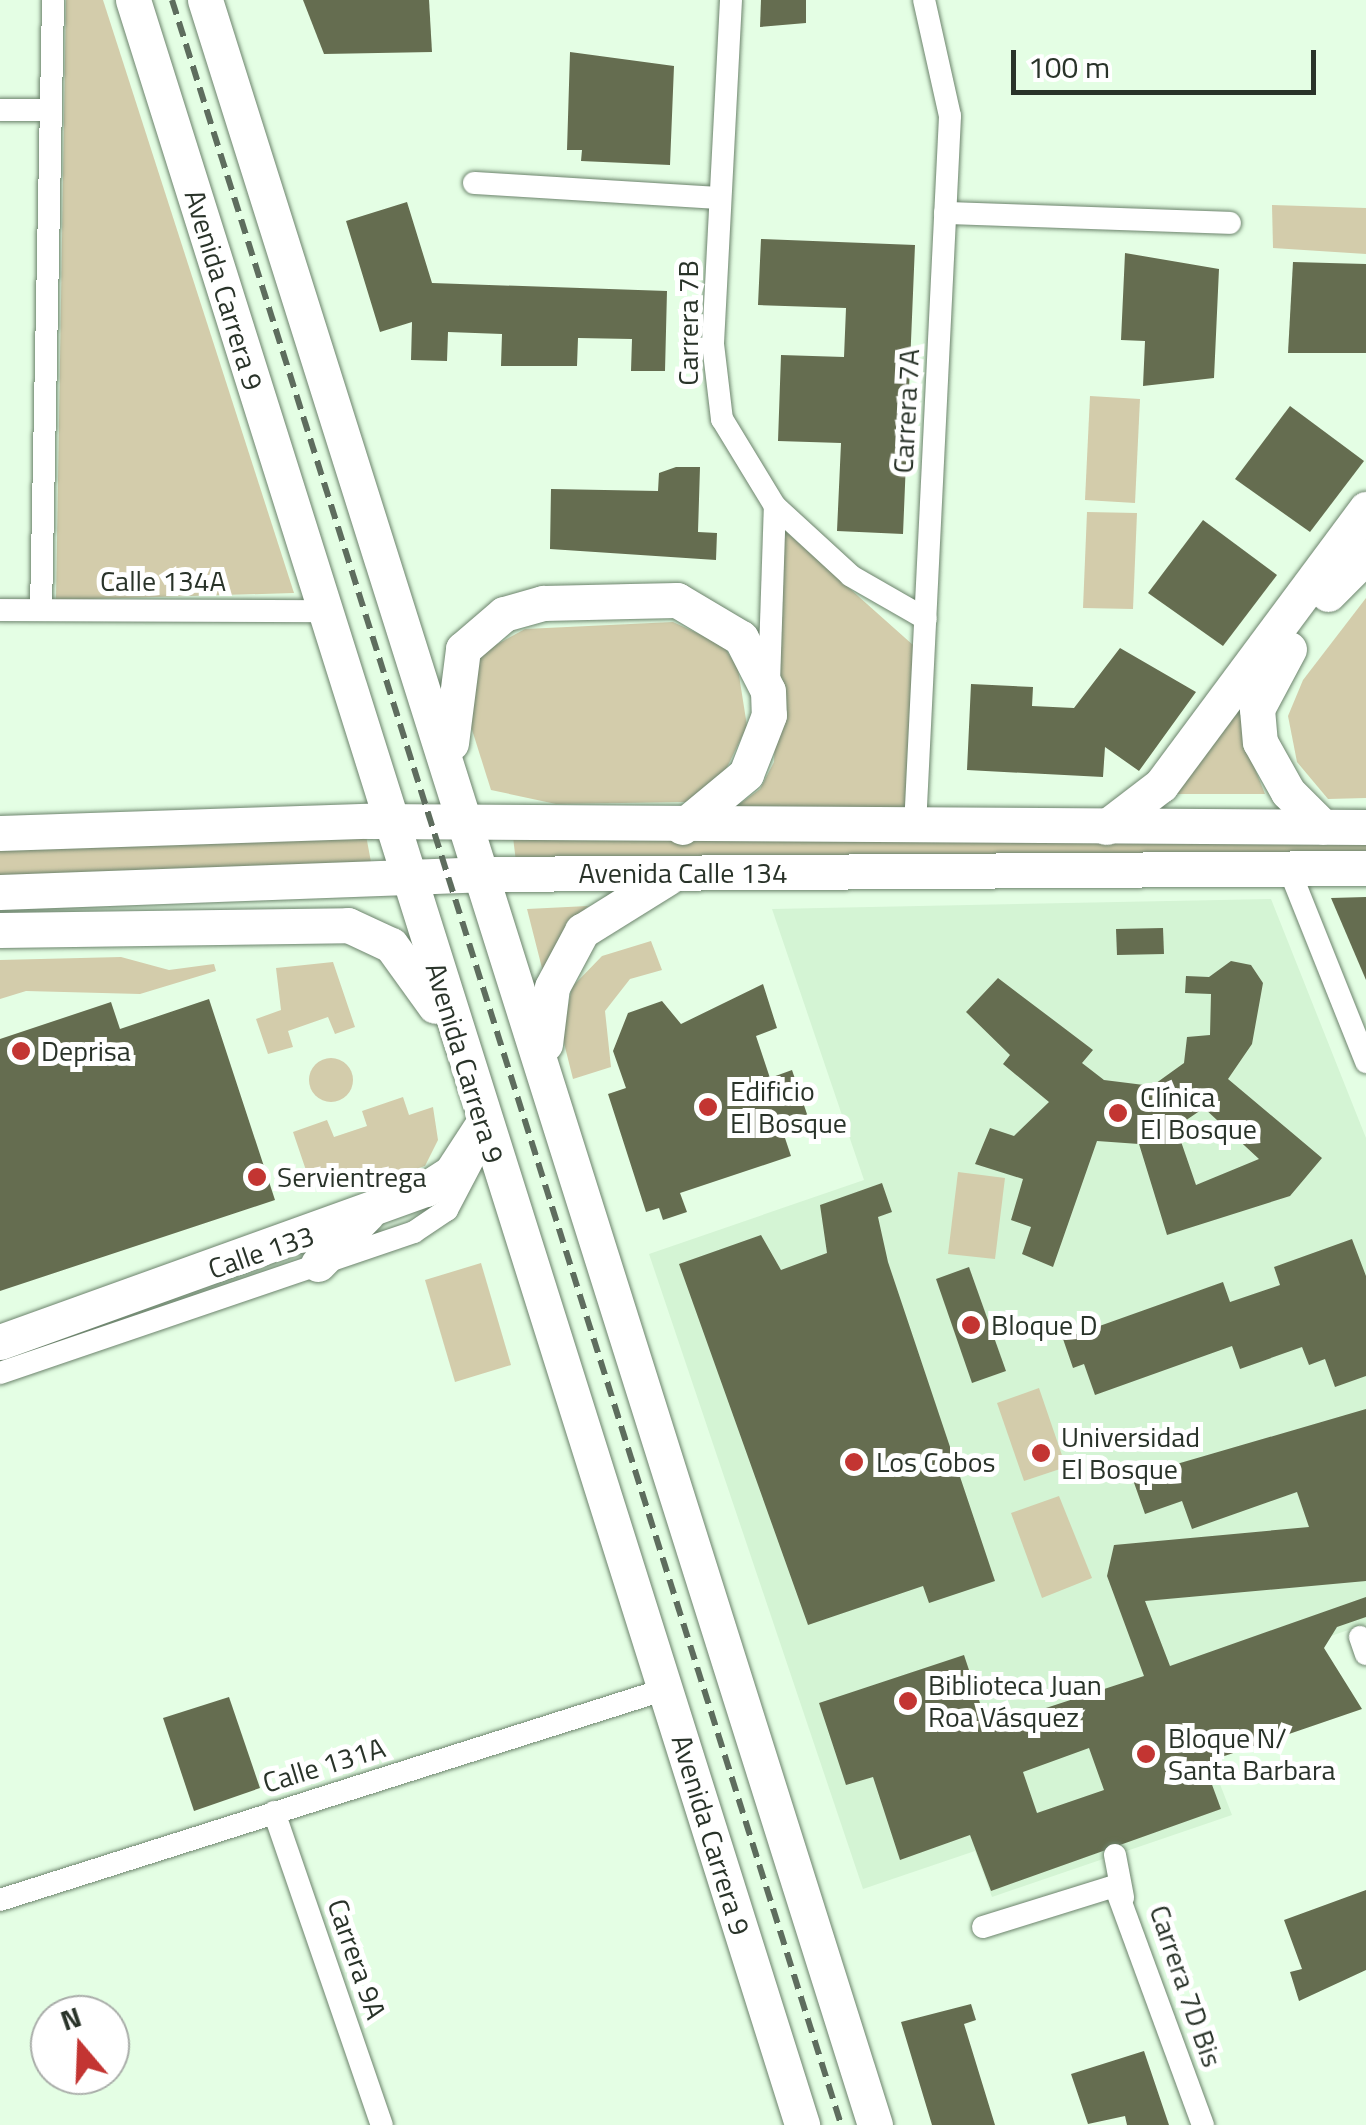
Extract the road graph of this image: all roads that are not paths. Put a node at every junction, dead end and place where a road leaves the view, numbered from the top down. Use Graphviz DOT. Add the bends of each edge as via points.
graph roads {
  1 [pos="53,0"];
  2 [pos="133,0"];
  3 [pos="205,0"];
  4 [pos="730,0"];
  5 [pos="924,0"];
  6 [pos="0,110"];
  7 [pos="51,110"];
  8 [pos="474,182"];
  9 [pos="720,198"];
  10 [pos="945,213"];
  11 [pos="1230,222"];
  12 [pos="775,506"];
  13 [pos="1366,509"];
  14 [pos="1366,556"];
  15 [pos="0,610"];
  16 [pos="41,610"];
  17 [pos="325,611"];
  18 [pos="926,618"];
  19 [pos="768,691"];
  20 [pos="452,778"];
  21 [pos="392,822"];
  22 [pos="466,823"];
  23 [pos="682,827"];
  24 [pos="915,827"];
  25 [pos="1106,827"];
  26 [pos="1323,827"];
  27 [pos="1366,827"];
  28 [pos="0,833"];
  29 [pos="1366,868"];
  30 [pos="1290,869"];
  31 [pos="681,873"];
  32 [pos="482,874"];
  33 [pos="408,877"];
  34 [pos="238,884"];
  35 [pos="0,892"];
  36 [pos="140,926"];
  37 [pos="0,930"];
  38 [pos="453,1032"];
  39 [pos="1366,1062"];
  40 [pos="546,1066"];
  41 [pos="483,1124"];
  42 [pos="372,1209"];
  43 [pos="318,1264"];
  44 [pos="0,1342"];
  45 [pos="0,1374"];
  46 [pos="666,1689"];
  47 [pos="274,1812"];
  48 [pos="1114,1856"];
  49 [pos="1124,1897"];
  50 [pos="0,1900"];
  51 [pos="983,1927"];
  52 [pos="382,2125"];
  53 [pos="802,2125"];
  54 [pos="874,2125"];
  55 [pos="1203,2125"];
  1 -- 7 [label="street"];
  2 -- 17 [label="main road, Avenida Carrera 9"];
  3 -- 20 [label="main road"];
  4 -- 9 [label="street, Carrera 7B"];
  5 -- 10 [label="street, Carrera 7A" via="950,116"];
  6 -- 7 [label="street"];
  7 -- 16 [label="street"];
  8 -- 9 [label="street"];
  9 -- 12 [label="street, Carrera 7B" via="713,376 745,470"];
  10 -- 11 [label="street"];
  10 -- 18 [label="street, Carrera 7A"];
  12 -- 18 [label="street" via="852,576"];
  12 -- 19 [label="street"];
  13 -- 25 [label="main road" via="1161,785"];
  14 -- 26 [label="main road" via="1320,604 1257,709 1264,755"];
  15 -- 16 [label="street, Calle 134A"];
  16 -- 17 [label="street, Calle 134A"];
  17 -- 21 [label="main road, Avenida Carrera 9"];
  18 -- 24 [label="street, Carrera 7A"];
  19 -- 20 [label="main road" via="741,638 677,600 542,603 504,614 462,649 452,690"];
  19 -- 23 [label="main road" via="760,756 727,796"];
  20 -- 22 [label="main road"];
  21 -- 22 [label="main road, Avenida Calle 134"];
  21 -- 28 [label="main road, Avenida Calle 134"];
  21 -- 33 [label="main road, Avenida Carrera 9"];
  22 -- 23 [label="main road, Avenida Calle 134"];
  22 -- 32 [label="main road"];
  23 -- 24 [label="main road, Avenida Calle 134"];
  24 -- 25 [label="main road, Avenida Calle 134"];
  25 -- 26 [label="main road, Avenida Calle 134"];
  26 -- 27 [label="main road, Avenida Calle 134"];
  29 -- 30 [label="main road, Avenida Calle 134"];
  30 -- 31 [label="main road, Avenida Calle 134"];
  30 -- 39 [label="street"];
  31 -- 32 [label="main road, Avenida Calle 134"];
  31 -- 40 [label="main road" via="582,931 552,987"];
  32 -- 33 [label="main road, Avenida Calle 134"];
  32 -- 40 [label="main road"];
  33 -- 34 [label="main road, Avenida Calle 134"];
  33 -- 38 [label="main road, Avenida Carrera 9"];
  34 -- 35 [label="main road, Avenida Calle 134"];
  34 -- 36 [label="main road"];
  36 -- 37 [label="main road"];
  36 -- 38 [label="main road" via="308,922 364,930 403,958"];
  38 -- 41 [label="main road, Avenida Carrera 9"];
  40 -- 54 [label="main road"];
  41 -- 42 [label="main road" via="440,1182"];
  41 -- 43 [label="street, Calle 133" via="470,1178 447,1210 414,1232"];
  41 -- 46 [label="main road, Avenida Carrera 9"];
  42 -- 43 [label="main road"];
  42 -- 44 [label="main road"];
  43 -- 45 [label="street, Calle 133"];
  46 -- 47 [label="street, Calle 131A"];
  46 -- 53 [label="main road, Avenida Carrera 9"];
  47 -- 50 [label="street, Calle 131A"];
  47 -- 52 [label="street, Carrera 9A"];
  48 -- 49 [label="street"];
  49 -- 51 [label="street, Carrera 7D Bis" via="1105,1884"];
  49 -- 55 [label="street, Carrera 7D Bis"];
}
